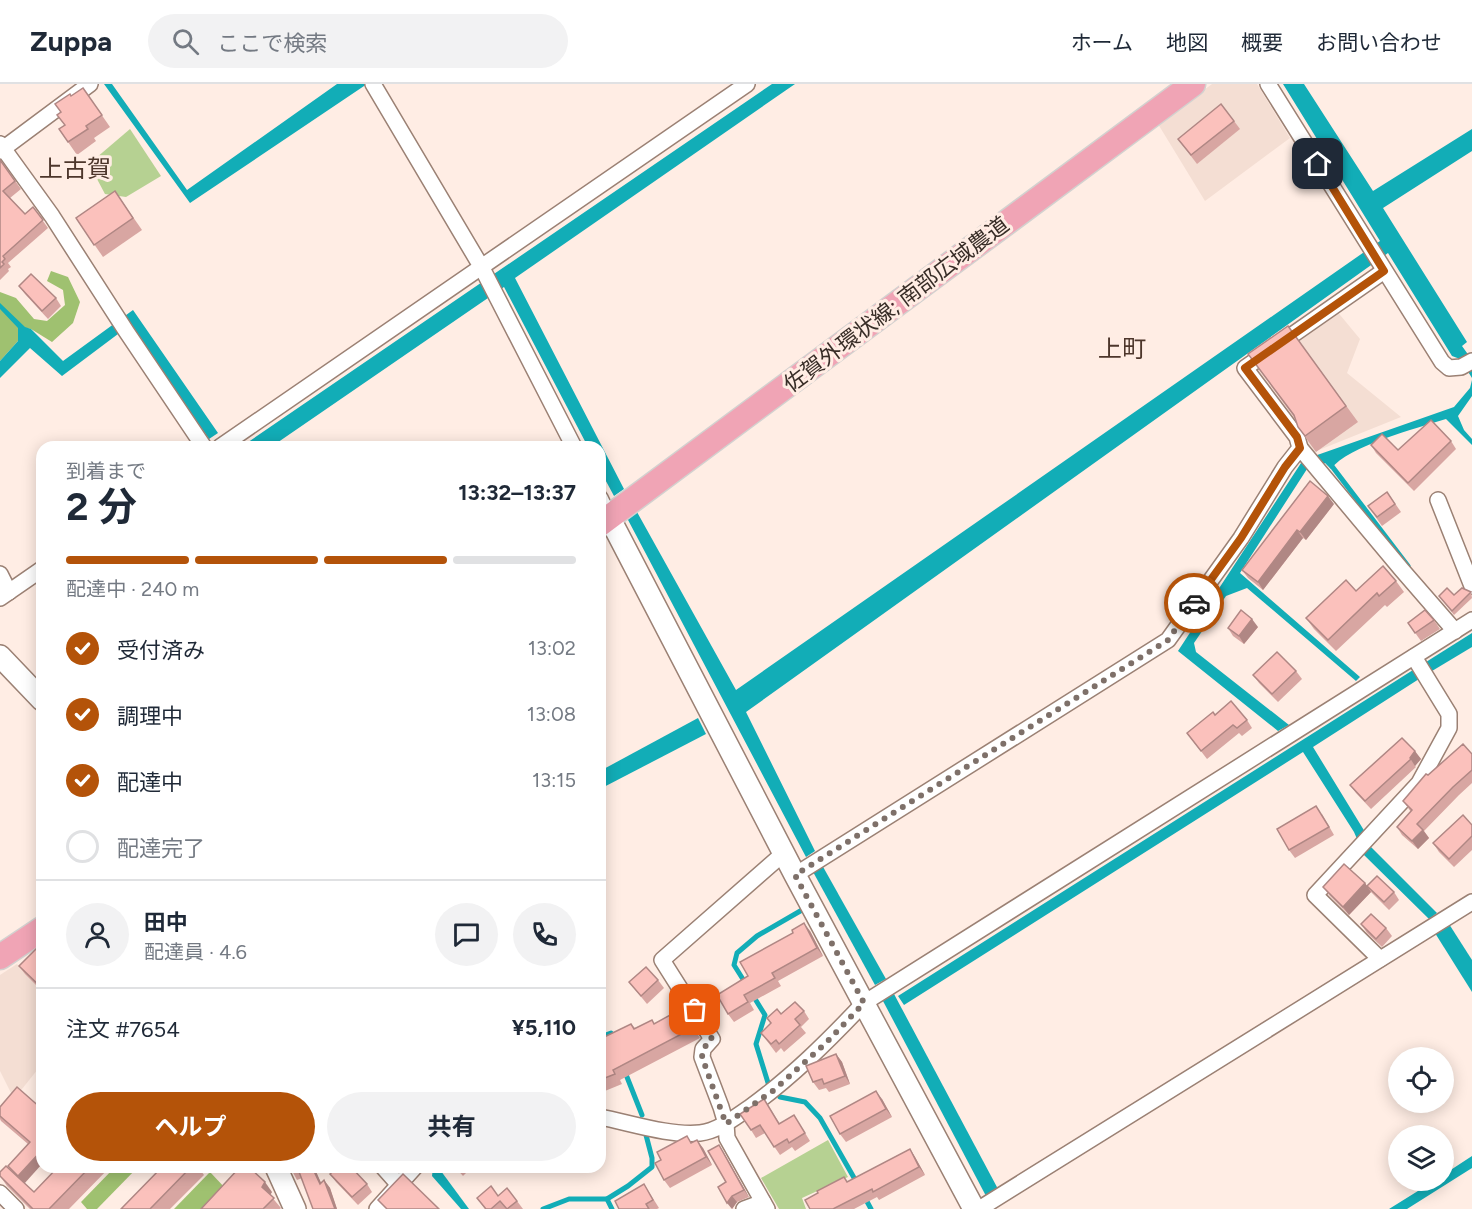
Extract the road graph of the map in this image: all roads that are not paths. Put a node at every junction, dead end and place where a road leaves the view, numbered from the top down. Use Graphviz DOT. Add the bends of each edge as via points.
graph roads {
  1 [pos="90,84"];
  2 [pos="373,84"];
  3 [pos="747,84"];
  4 [pos="1193,84"];
  5 [pos="1268,84"];
  6 [pos="1,148"];
  7 [pos="1382,267"];
  8 [pos="484,272"];
  9 [pos="1466,364"];
  10 [pos="200,441"];
  11 [pos="229,441"];
  12 [pos="571,441"];
  13 [pos="1300,448"];
  14 [pos="1438,500"];
  15 [pos="606,511"];
  16 [pos="606,519"];
  17 [pos="36,573"];
  18 [pos="0,574"];
  19 [pos="1472,586"];
  20 [pos="4,595"];
  21 [pos="1472,620"];
  22 [pos="1455,630"];
  23 [pos="0,656"];
  24 [pos="1414,657"];
  25 [pos="36,694"];
  26 [pos="784,853"];
  27 [pos="795,875"];
  28 [pos="1472,902"];
  29 [pos="36,933"];
  30 [pos="0,957"];
  31 [pos="1380,959"];
  32 [pos="864,1003"];
  33 [pos="606,1118"];
  34 [pos="726,1124"];
  35 [pos="279,1173"];
  36 [pos="388,1173"];
  37 [pos="410,1173"];
  38 [pos="399,1185"];
  39 [pos="0,1193"];
  40 [pos="765,1206"];
  41 [pos="16,1209"];
  42 [pos="295,1209"];
  43 [pos="377,1209"];
  44 [pos="744,1209"];
  45 [pos="977,1209"];
  1 -- 6 [label="street"];
  2 -- 8 [label="street"];
  3 -- 8 [label="street"];
  4 -- 15 [label="main road, 佐賀外環状線; 南部広域農道"];
  5 -- 7 [label="street"];
  6 -- 10 [label="street" via="52,216"];
  7 -- 9 [label="street" via="1442,362 1449,368"];
  7 -- 13 [label="street" via="1245,368 1297,437"];
  8 -- 11 [label="street"];
  8 -- 12 [label="street"];
  13 -- 22 [label="street"];
  13 -- 27 [label="street" via="1168,640"];
  14 -- 19 [label="street"];
  16 -- 26 [label="street"];
  17 -- 20 [label="street"];
  18 -- 20 [label="street"];
  21 -- 22 [label="street"];
  22 -- 24 [label="street"];
  23 -- 25 [label="street"];
  24 -- 31 [label="street" via="1449,714 1449,728 1419,783 1315,895"];
  24 -- 32 [label="street"];
  26 -- 27 [label="street"];
  26 -- 34 [label="street" via="662,960 712,1039 703,1049 702,1057"];
  27 -- 32 [label="street"];
  28 -- 31 [label="street"];
  29 -- 30 [label="main road"];
  31 -- 45 [label="street"];
  32 -- 34 [label="street" via="774,1090"];
  32 -- 45 [label="street"];
  33 -- 34 [label="street" via="684,1133 703,1132"];
  34 -- 40 [label="street" via="727,1137"];
  35 -- 42 [label="street"];
  36 -- 38 [label="street"];
  37 -- 38 [label="street"];
  38 -- 43 [label="street"];
  39 -- 41 [label="street"];
  40 -- 44 [label="street"];
}
